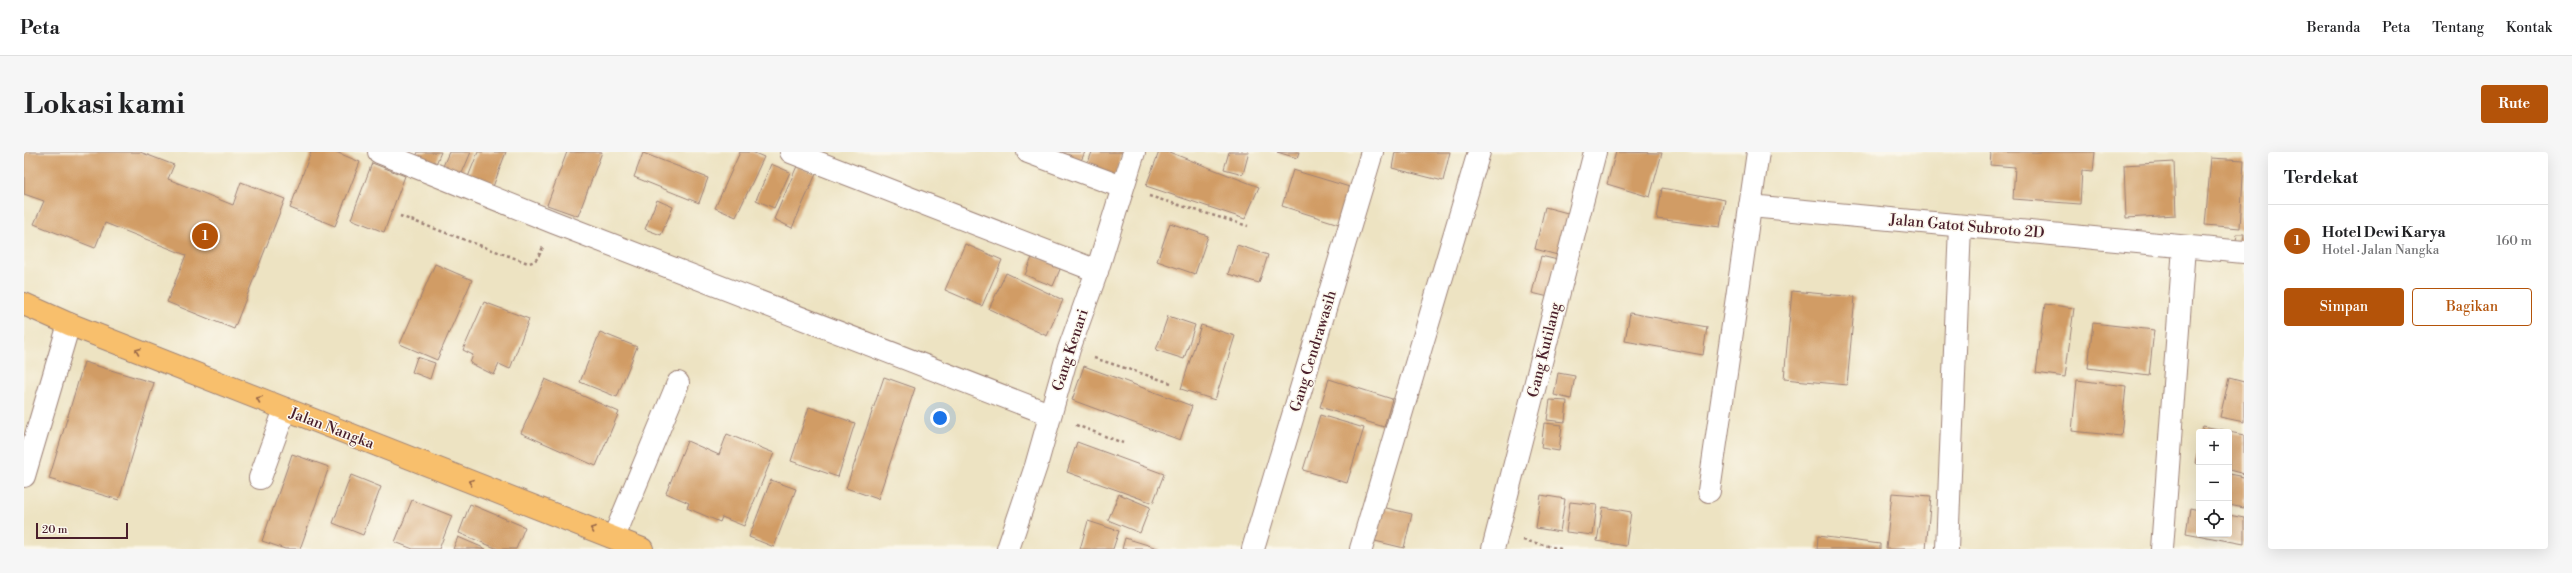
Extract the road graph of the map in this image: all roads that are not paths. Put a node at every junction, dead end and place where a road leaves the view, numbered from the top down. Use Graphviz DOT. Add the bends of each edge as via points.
graph roads {
  1 [pos="379,152"];
  2 [pos="791,152"];
  3 [pos="1028,152"];
  4 [pos="1134,152"];
  5 [pos="1372,152"];
  6 [pos="1479,152"];
  7 [pos="1595,152"];
  8 [pos="1758,152"];
  9 [pos="1122,188"];
  10 [pos="1750,206"];
  11 [pos="1960,226"];
  12 [pos="2184,247"];
  13 [pos="2244,252"];
  14 [pos="1097,271"];
  15 [pos="24,304"];
  16 [pos="69,324"];
  17 [pos="678,383"];
  18 [pos="285,409"];
  19 [pos="1049,414"];
  20 [pos="24,476"];
  21 [pos="260,478"];
  22 [pos="1709,491"];
  23 [pos="614,537"];
  24 [pos="1495,542"];
  25 [pos="642,549"];
  26 [pos="1008,549"];
  27 [pos="1253,549"];
  28 [pos="1361,549"];
  29 [pos="1947,549"];
  30 [pos="2162,549"];
  1 -- 19 [label="street"];
  2 -- 14 [label="street"];
  3 -- 9 [label="street"];
  4 -- 9 [label="street, Gang Kenari"];
  5 -- 27 [label="street, Gang Cendrawasih"];
  6 -- 28 [label="street"];
  7 -- 24 [label="street, Gang Kutilang"];
  8 -- 10 [label="street"];
  9 -- 14 [label="street, Gang Kenari"];
  10 -- 11 [label="street, Jalan Gatot Subroto 2D"];
  10 -- 22 [label="street"];
  11 -- 12 [label="street, Jalan Gatot Subroto 2D"];
  11 -- 29 [label="street"];
  12 -- 13 [label="street, Jalan Gatot Subroto 2D"];
  12 -- 30 [label="street"];
  14 -- 19 [label="street, Gang Kenari"];
  15 -- 16 [label="main road, Jalan Nangka"];
  18 -- 16 [label="main road, Jalan Nangka, one-way"];
  16 -- 20 [label="street"];
  17 -- 23 [label="street"];
  18 -- 21 [label="street"];
  23 -- 18 [label="main road, Jalan Nangka, one-way"];
  19 -- 26 [label="street, Gang Kenari" via="1036,466"];
  23 -- 25 [label="main road, Jalan Nangka"];
}
